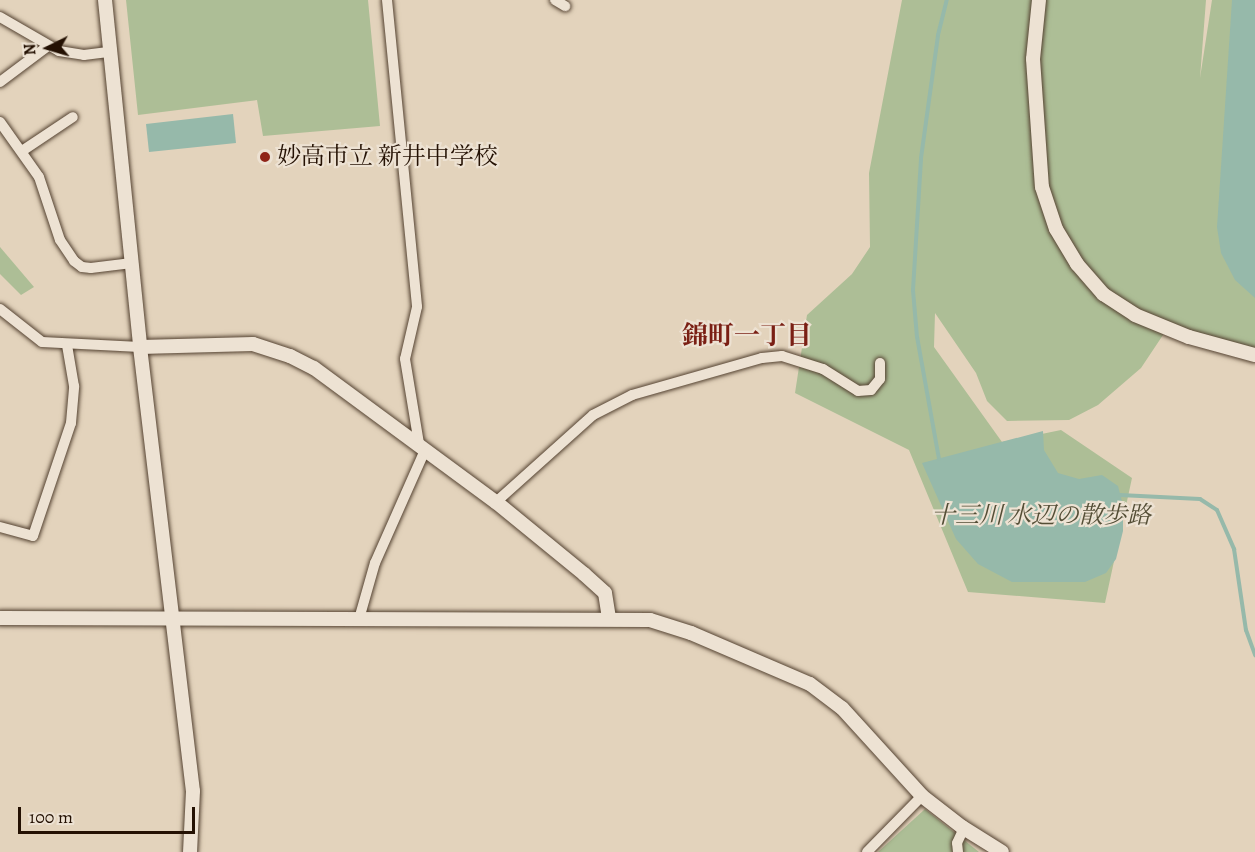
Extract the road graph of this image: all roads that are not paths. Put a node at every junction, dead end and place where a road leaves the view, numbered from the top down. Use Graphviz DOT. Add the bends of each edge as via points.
graph roads {
  1 [pos="105,0"];
  2 [pos="387,0"];
  3 [pos="1039,0"];
  4 [pos="0,17"];
  5 [pos="48,46"];
  6 [pos="110,52"];
  7 [pos="0,82"];
  8 [pos="73,117"];
  9 [pos="0,122"];
  10 [pos="22,151"];
  11 [pos="132,263"];
  12 [pos="0,309"];
  13 [pos="67,345"];
  14 [pos="140,347"];
  15 [pos="1255,355"];
  16 [pos="880,363"];
  17 [pos="422,447"];
  18 [pos="496,502"];
  19 [pos="0,527"];
  20 [pos="0,618"];
  21 [pos="174,618"];
  22 [pos="359,619"];
  23 [pos="609,619"];
  24 [pos="922,796"];
  25 [pos="964,828"];
  26 [pos="190,852"];
  27 [pos="867,852"];
  28 [pos="958,852"];
  29 [pos="1002,852"];
  1 -- 6 [label="street"];
  2 -- 17 [label="street" via="417,308 405,358"];
  3 -- 15 [label="street" via="1033,59 1042,188 1056,228 1077,264 1103,294 1135,315 1189,338"];
  4 -- 5 [label="street"];
  5 -- 6 [label="street" via="84,55"];
  5 -- 7 [label="street"];
  6 -- 11 [label="street"];
  8 -- 10 [label="street"];
  9 -- 10 [label="street"];
  10 -- 11 [label="street" via="39,177 60,240 74,261 92,268"];
  11 -- 14 [label="street"];
  12 -- 13 [label="street" via="42,342"];
  13 -- 14 [label="street"];
  13 -- 19 [label="street" via="74,386 71,423 33,536"];
  14 -- 17 [label="street" via="253,344 290,356 314,368"];
  14 -- 21 [label="street"];
  16 -- 18 [label="street" via="880,379 871,390 858,391 823,369 782,356 762,358 632,395 593,415"];
  17 -- 18 [label="street"];
  17 -- 22 [label="street" via="375,563"];
  18 -- 23 [label="street" via="605,593"];
  20 -- 21 [label="street"];
  21 -- 22 [label="street"];
  21 -- 26 [label="street" via="193,791"];
  22 -- 23 [label="street"];
  23 -- 24 [label="street" via="650,620 691,633 810,684 842,708"];
  24 -- 25 [label="street"];
  24 -- 27 [label="street"];
  25 -- 28 [label="street" via="957,843"];
  25 -- 29 [label="street"];
}
